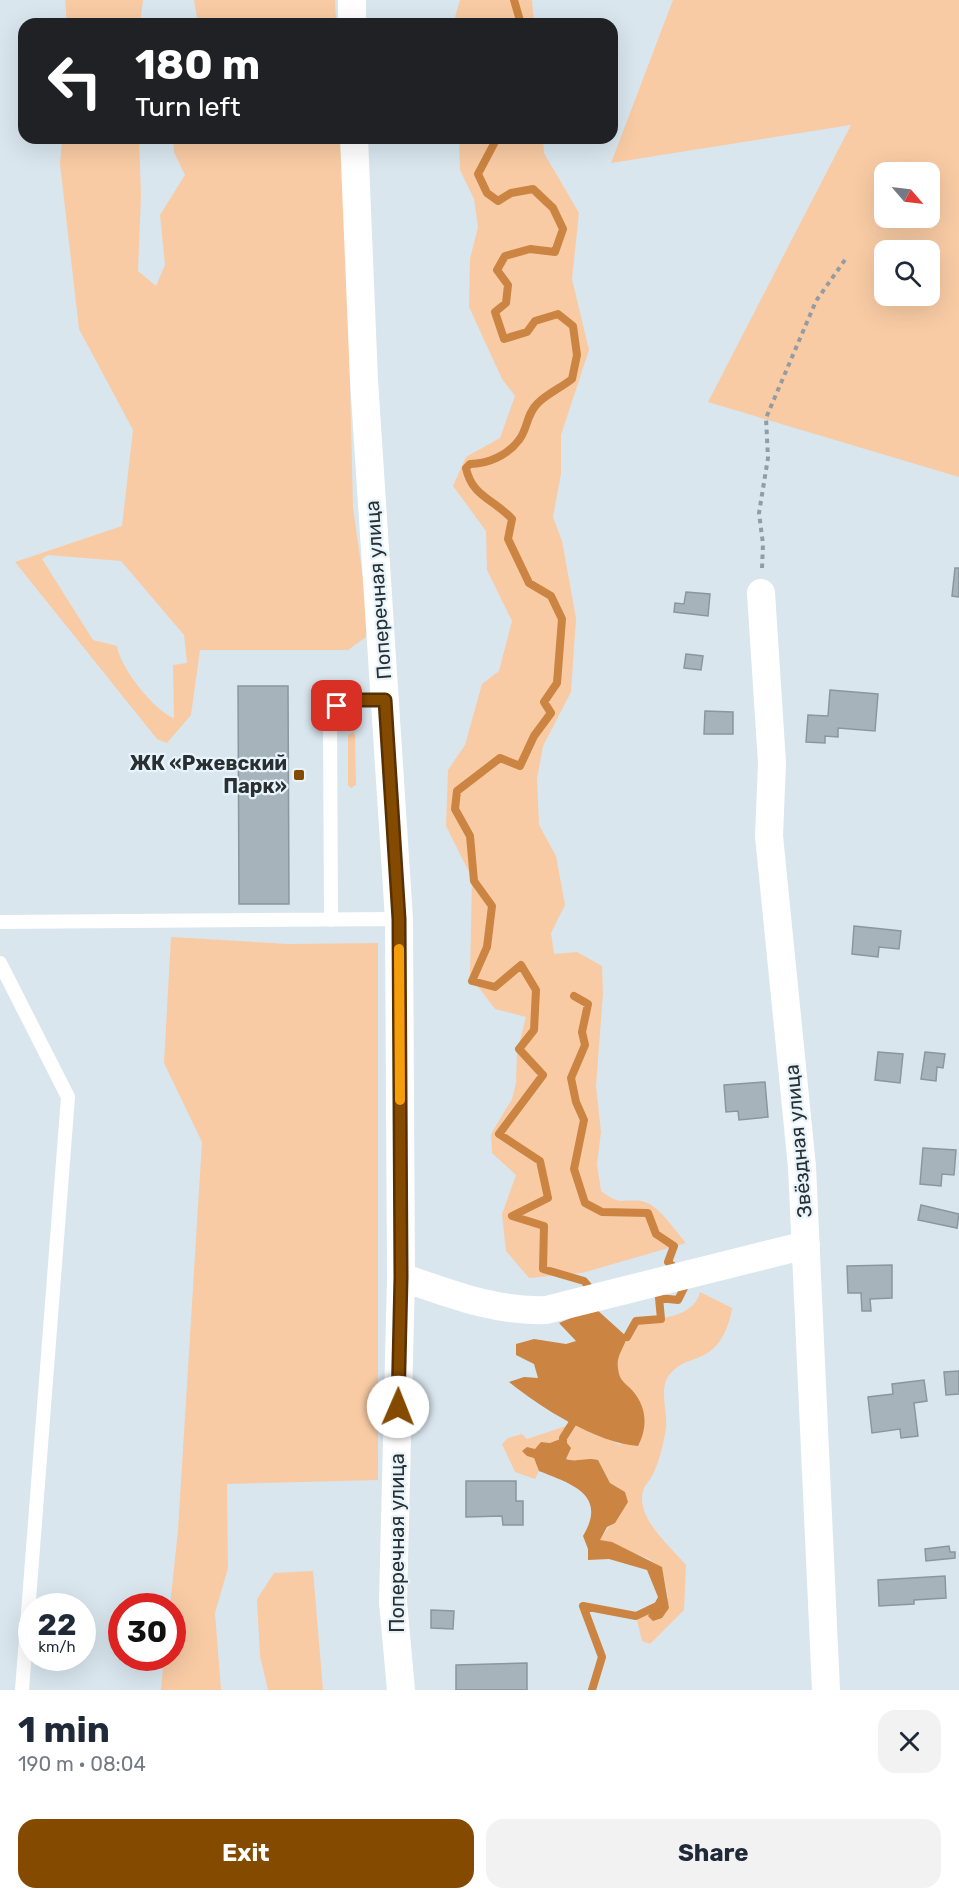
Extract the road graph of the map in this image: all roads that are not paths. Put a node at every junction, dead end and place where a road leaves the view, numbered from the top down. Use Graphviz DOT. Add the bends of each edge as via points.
graph roads {
  1 [pos="352,0"];
  2 [pos="352,18"];
  3 [pos="354,144"];
  4 [pos="761,593"];
  5 [pos="385,700"];
  6 [pos="399,919"];
  7 [pos="331,920"];
  8 [pos="0,922"];
  9 [pos="0,963"];
  10 [pos="806,1245"];
  11 [pos="401,1277"];
  12 [pos="22,1690"];
  13 [pos="401,1690"];
  14 [pos="826,1690"];
  1 -- 2 [label="street"];
  3 -- 5 [label="street, Поперечная улица" via="363,380"];
  4 -- 10 [label="street, Звёздная улица" via="772,763 768,836 802,1167"];
  5 -- 6 [label="street, Поперечная улица"];
  5 -- 7 [label="lane" via="350,700 337,706 330,721"];
  6 -- 7 [label="lane"];
  6 -- 11 [label="street, Поперечная улица"];
  7 -- 8 [label="lane"];
  9 -- 12 [label="lane" via="68,1097"];
  10 -- 11 [label="street" via="546,1310 488,1306"];
  10 -- 14 [label="street, Звёздная улица"];
  11 -- 13 [label="street, Поперечная улица" via="393,1602"];
}
